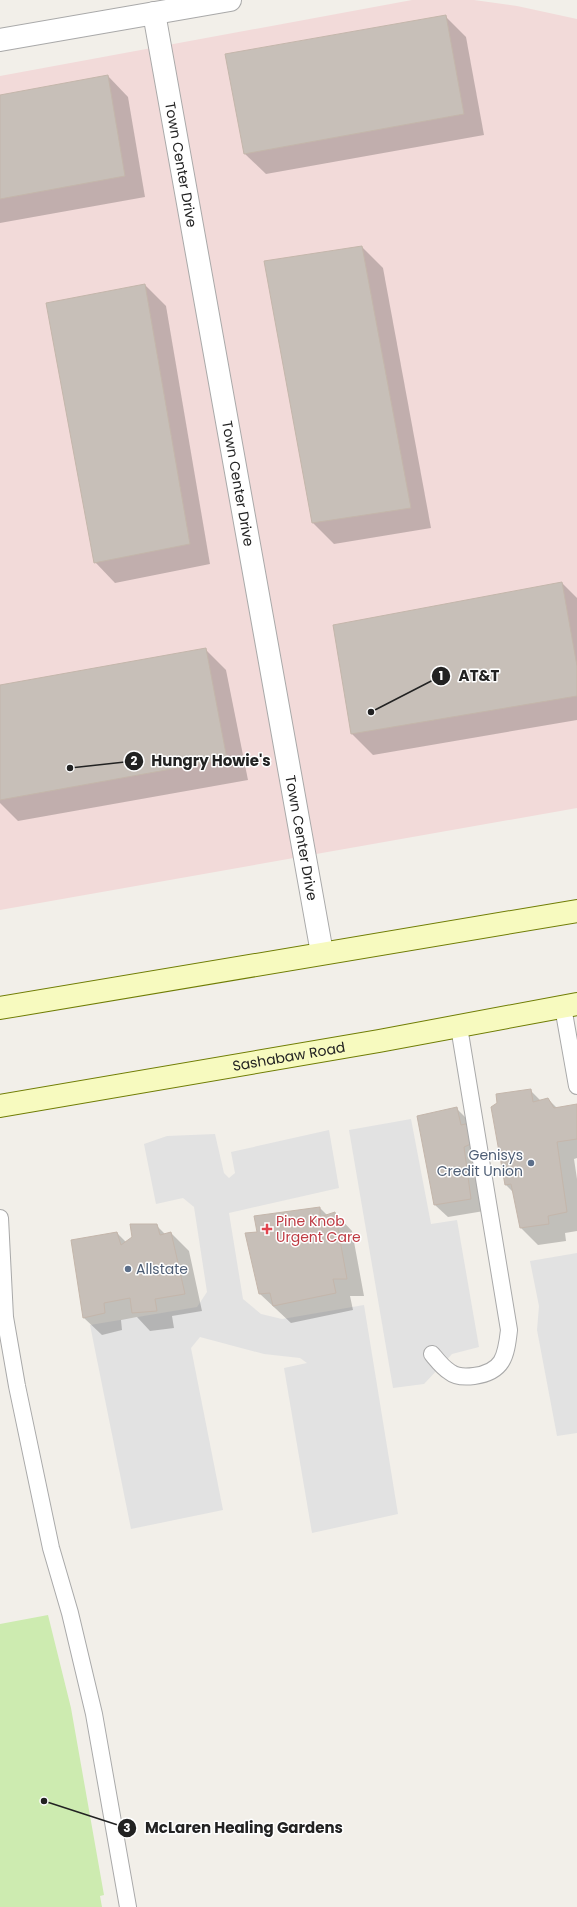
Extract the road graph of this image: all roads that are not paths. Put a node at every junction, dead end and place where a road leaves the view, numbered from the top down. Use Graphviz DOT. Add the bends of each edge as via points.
graph roads {
  1 [pos="230,0"];
  2 [pos="154,13"];
  3 [pos="0,40"];
  4 [pos="577,911"];
  5 [pos="322,953"];
  6 [pos="21,1004"];
  7 [pos="570,1005"];
  8 [pos="0,1008"];
  9 [pos="0,1020"];
  10 [pos="459,1027"];
  11 [pos="577,1086"];
  12 [pos="0,1106"];
  13 [pos="0,1218"];
  14 [pos="432,1354"];
  15 [pos="128,1907"];
  1 -- 2 [label="street"];
  2 -- 3 [label="street"];
  2 -- 5 [label="street, Town Center Drive"];
  4 -- 5 [label="main road"];
  5 -- 6 [label="main road"];
  6 -- 8 [label="main road"];
  6 -- 9 [label="main road"];
  7 -- 10 [label="main road, Sashabaw Road"];
  7 -- 11 [label="lane"];
  10 -- 12 [label="main road, Sashabaw Road"];
  10 -- 14 [label="lane" via="509,1330 506,1354 498,1367 485,1374 466,1377 450,1372"];
  13 -- 15 [label="lane" via="5,1317 17,1386 51,1548 70,1613 94,1714"];
}
